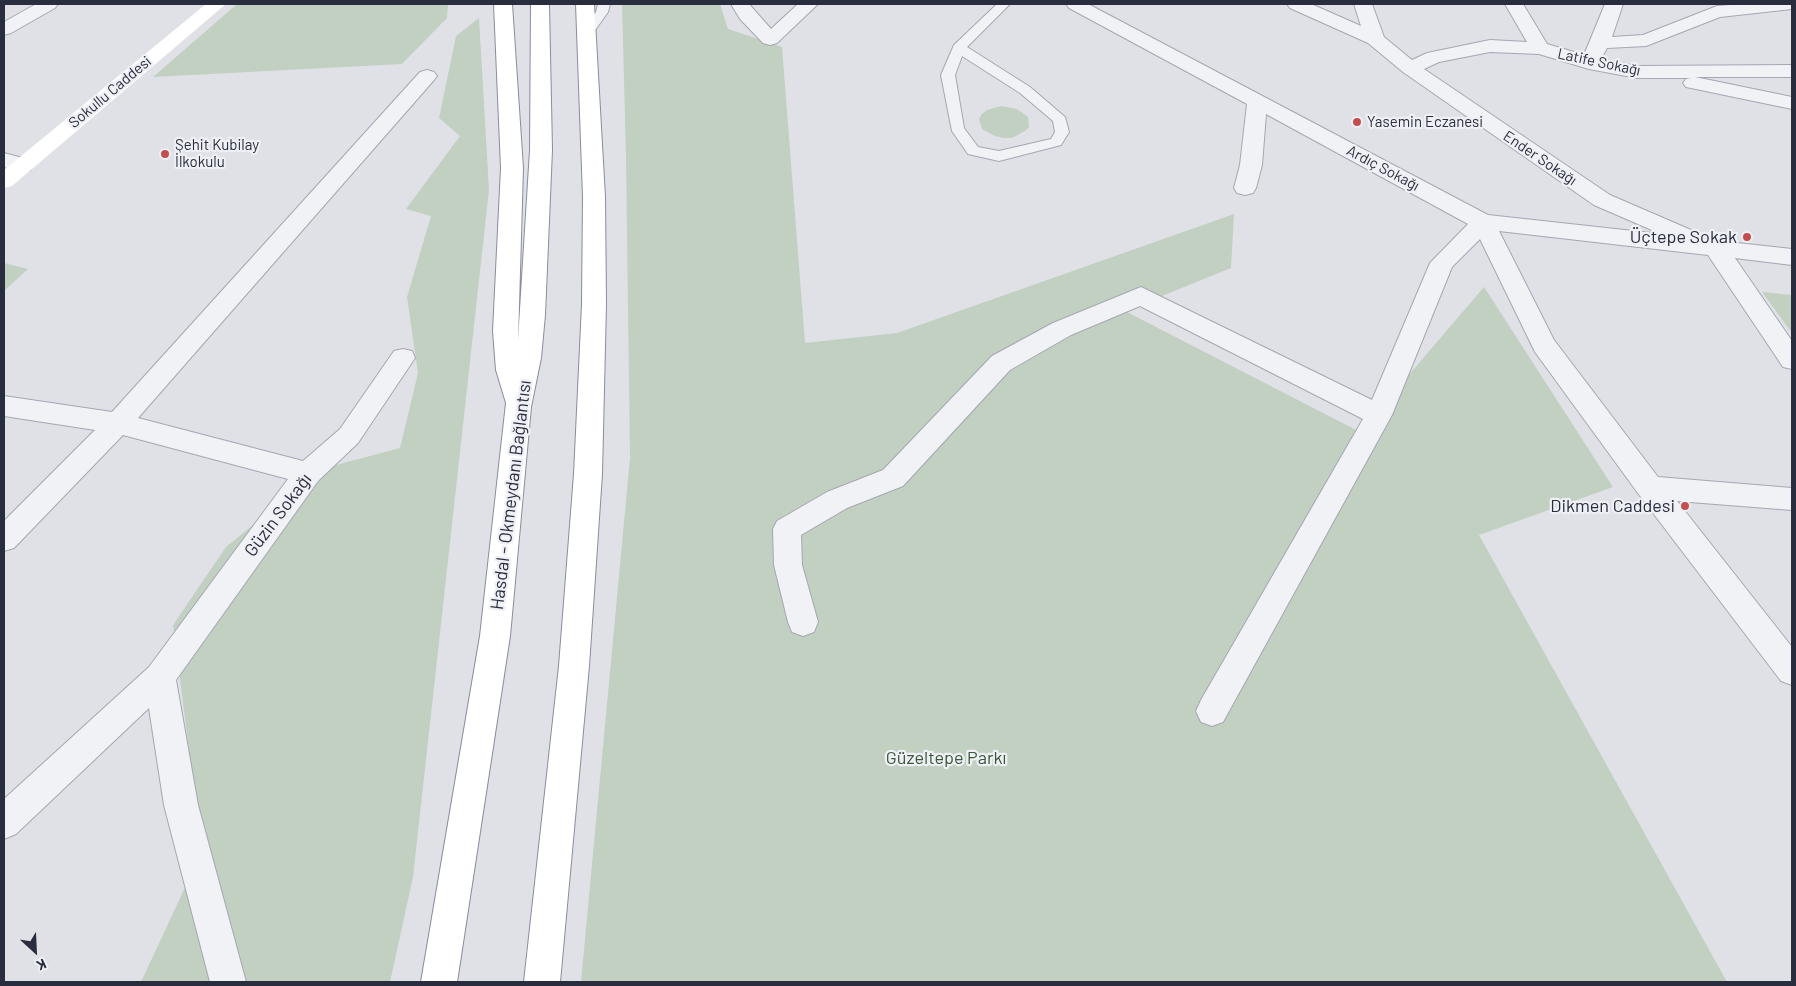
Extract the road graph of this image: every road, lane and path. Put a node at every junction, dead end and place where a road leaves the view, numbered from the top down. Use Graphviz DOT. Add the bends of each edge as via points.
graph roads {
  1 [pos="49,4"];
  2 [pos="217,4"];
  3 [pos="503,4"];
  4 [pos="540,4"];
  5 [pos="585,4"];
  6 [pos="604,4"];
  7 [pos="740,4"];
  8 [pos="809,4"];
  9 [pos="1004,4"];
  10 [pos="1075,4"];
  11 [pos="1296,4"];
  12 [pos="1363,4"];
  13 [pos="1514,4"];
  14 [pos="1614,4"];
  15 [pos="1792,4"];
  16 [pos="4,29"];
  17 [pos="586,33"];
  18 [pos="1375,39"];
  19 [pos="1600,43"];
  20 [pos="959,48"];
  21 [pos="1540,48"];
  22 [pos="1589,63"];
  23 [pos="1410,68"];
  24 [pos="1792,70"];
  25 [pos="1637,72"];
  26 [pos="427,76"];
  27 [pos="1257,101"];
  28 [pos="1792,103"];
  29 [pos="13,163"];
  30 [pos="4,181"];
  31 [pos="1245,188"];
  32 [pos="1483,222"];
  33 [pos="1716,249"];
  34 [pos="1792,257"];
  35 [pos="403,358"];
  36 [pos="1792,360"];
  37 [pos="4,406"];
  38 [pos="518,407"];
  39 [pos="1379,415"];
  40 [pos="118,423"];
  41 [pos="308,473"];
  42 [pos="1650,488"];
  43 [pos="1792,499"];
  44 [pos="4,539"];
  45 [pos="803,622"];
  46 [pos="1792,671"];
  47 [pos="160,677"];
  48 [pos="1212,711"];
  49 [pos="4,822"];
  50 [pos="228,982"];
  51 [pos="439,982"];
  52 [pos="542,982"];
  1 -- 16 [label="street"];
  2 -- 29 [label="main road, Sokullu Caddesi"];
  3 -- 38 [label="main road" via="512,168 505,331"];
  4 -- 38 [label="main road, Hasdal - Okmeydanı Bağlantısı" via="541,150 533,315 529,358"];
  5 -- 17 [label="main road"];
  6 -- 17 [label="lane" via="602,12"];
  7 -- 8 [label="street" via="770,39"];
  9 -- 20 [label="lane"];
  10 -- 27 [label="street, Ardıç Sokağı"];
  11 -- 18 [label="street, Ender Sokağı"];
  12 -- 18 [label="street"];
  13 -- 21 [label="street"];
  14 -- 19 [label="street"];
  15 -- 19 [label="street" via="1716,12 1646,40"];
  17 -- 52 [label="main road" via="594,197 588,474 574,666"];
  18 -- 23 [label="street, Ender Sokağı"];
  19 -- 22 [label="street"];
  20 -- 20 [label="lane" via="948,75 957,128 973,152 998,156 1056,142 1062,132 1060,120 1025,90"];
  21 -- 22 [label="street, Latife Sokağı"];
  21 -- 23 [label="street, Latife Sokağı" via="1490,46 1434,57"];
  22 -- 25 [label="street, Latife Sokağı"];
  23 -- 33 [label="street, Ender Sokağı" via="1602,200"];
  24 -- 25 [label="street, Latife Sokağı"];
  25 -- 28 [label="street"];
  26 -- 40 [label="street"];
  27 -- 31 [label="street" via="1251,165"];
  27 -- 32 [label="street, Ardıç Sokağı"];
  29 -- 30 [label="main road, Sokullu Caddesi"];
  32 -- 33 [label="street, Ardıç Sokağı"];
  32 -- 39 [label="street" via="1442,263"];
  32 -- 42 [label="street" via="1544,345"];
  33 -- 34 [label="street, Ardıç Sokağı"];
  33 -- 36 [label="street"];
  35 -- 41 [label="street, Güzin Sokağı" via="349,436"];
  37 -- 40 [label="street"];
  38 -- 51 [label="main road, Hasdal - Okmeydanı Bağlantısı" via="495,636"];
  39 -- 45 [label="street" via="1141,296 1062,330 1001,363 893,478 837,500 787,529 788,565"];
  39 -- 48 [label="street"];
  40 -- 41 [label="street"];
  40 -- 44 [label="street"];
  41 -- 47 [label="street, Güzin Sokağı"];
  42 -- 43 [label="street"];
  42 -- 46 [label="street"];
  47 -- 49 [label="street, Güzin Sokağı"];
  47 -- 50 [label="street" via="181,805"];
}
